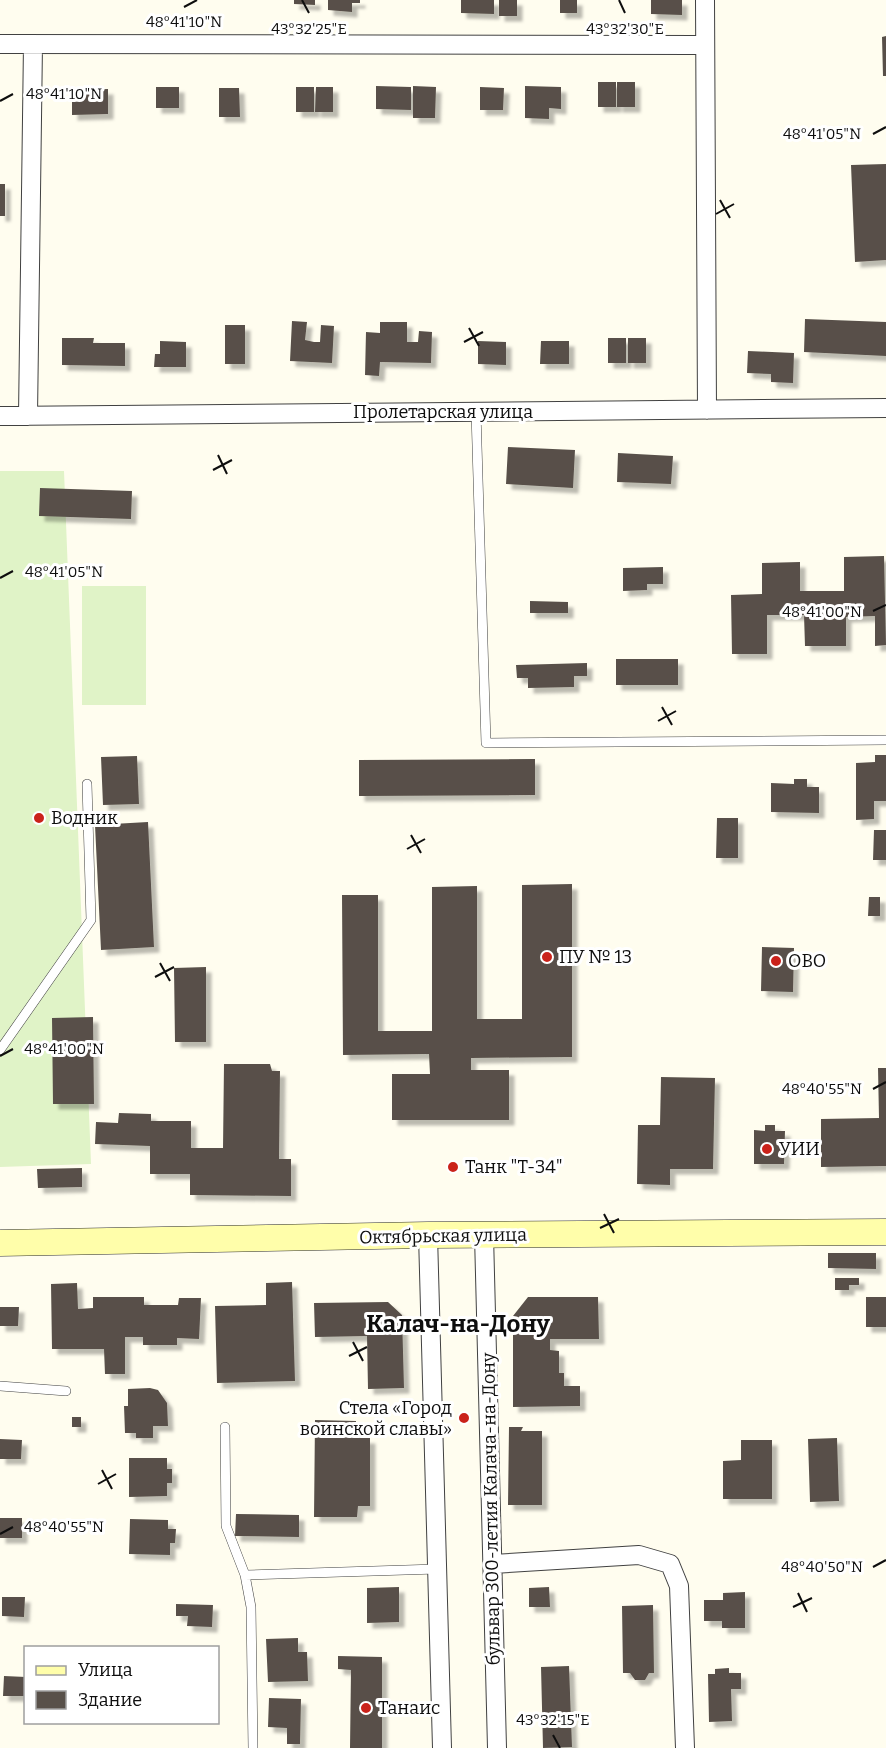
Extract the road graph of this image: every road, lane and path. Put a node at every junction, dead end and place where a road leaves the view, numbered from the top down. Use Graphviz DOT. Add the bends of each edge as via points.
graph roads {
  1 [pos="705,0"];
  2 [pos="0,44"];
  3 [pos="33,44"];
  4 [pos="705,45"];
  5 [pos="886,408"];
  6 [pos="706,410"];
  7 [pos="476,412"];
  8 [pos="0,416"];
  9 [pos="28,416"];
  10 [pos="886,740"];
  11 [pos="87,784"];
  12 [pos="0,1050"];
  13 [pos="886,1232"];
  14 [pos="428,1235"];
  15 [pos="484,1235"];
  16 [pos="0,1243"];
  17 [pos="0,1386"];
  18 [pos="66,1391"];
  19 [pos="225,1427"];
  20 [pos="493,1564"];
  21 [pos="437,1569"];
  22 [pos="245,1575"];
  23 [pos="253,1748"];
  24 [pos="442,1748"];
  25 [pos="497,1748"];
  26 [pos="685,1748"];
  1 -- 4 [label="street"];
  2 -- 3 [label="street"];
  3 -- 4 [label="street"];
  3 -- 9 [label="street"];
  4 -- 6 [label="street"];
  5 -- 6 [label="street, Пролетарская улица"];
  6 -- 7 [label="street, Пролетарская улица"];
  7 -- 9 [label="street, Пролетарская улица"];
  7 -- 10 [label="lane" via="486,743"];
  8 -- 9 [label="street, Пролетарская улица"];
  11 -- 12 [label="lane" via="92,920"];
  13 -- 15 [label="main road, Октябрьская улица"];
  14 -- 15 [label="main road, Октябрьская улица"];
  14 -- 16 [label="main road, Октябрьская улица"];
  14 -- 21 [label="street"];
  15 -- 20 [label="street, бульвар 300-летия Калача-на-Дону"];
  17 -- 18 [label="lane"];
  19 -- 22 [label="lane" via="226,1526"];
  20 -- 25 [label="street, бульвар 300-летия Калача-на-Дону"];
  20 -- 26 [label="street" via="639,1555 670,1564 679,1586"];
  21 -- 22 [label="lane"];
  21 -- 24 [label="street"];
  22 -- 23 [label="lane" via="251,1607"];
}
